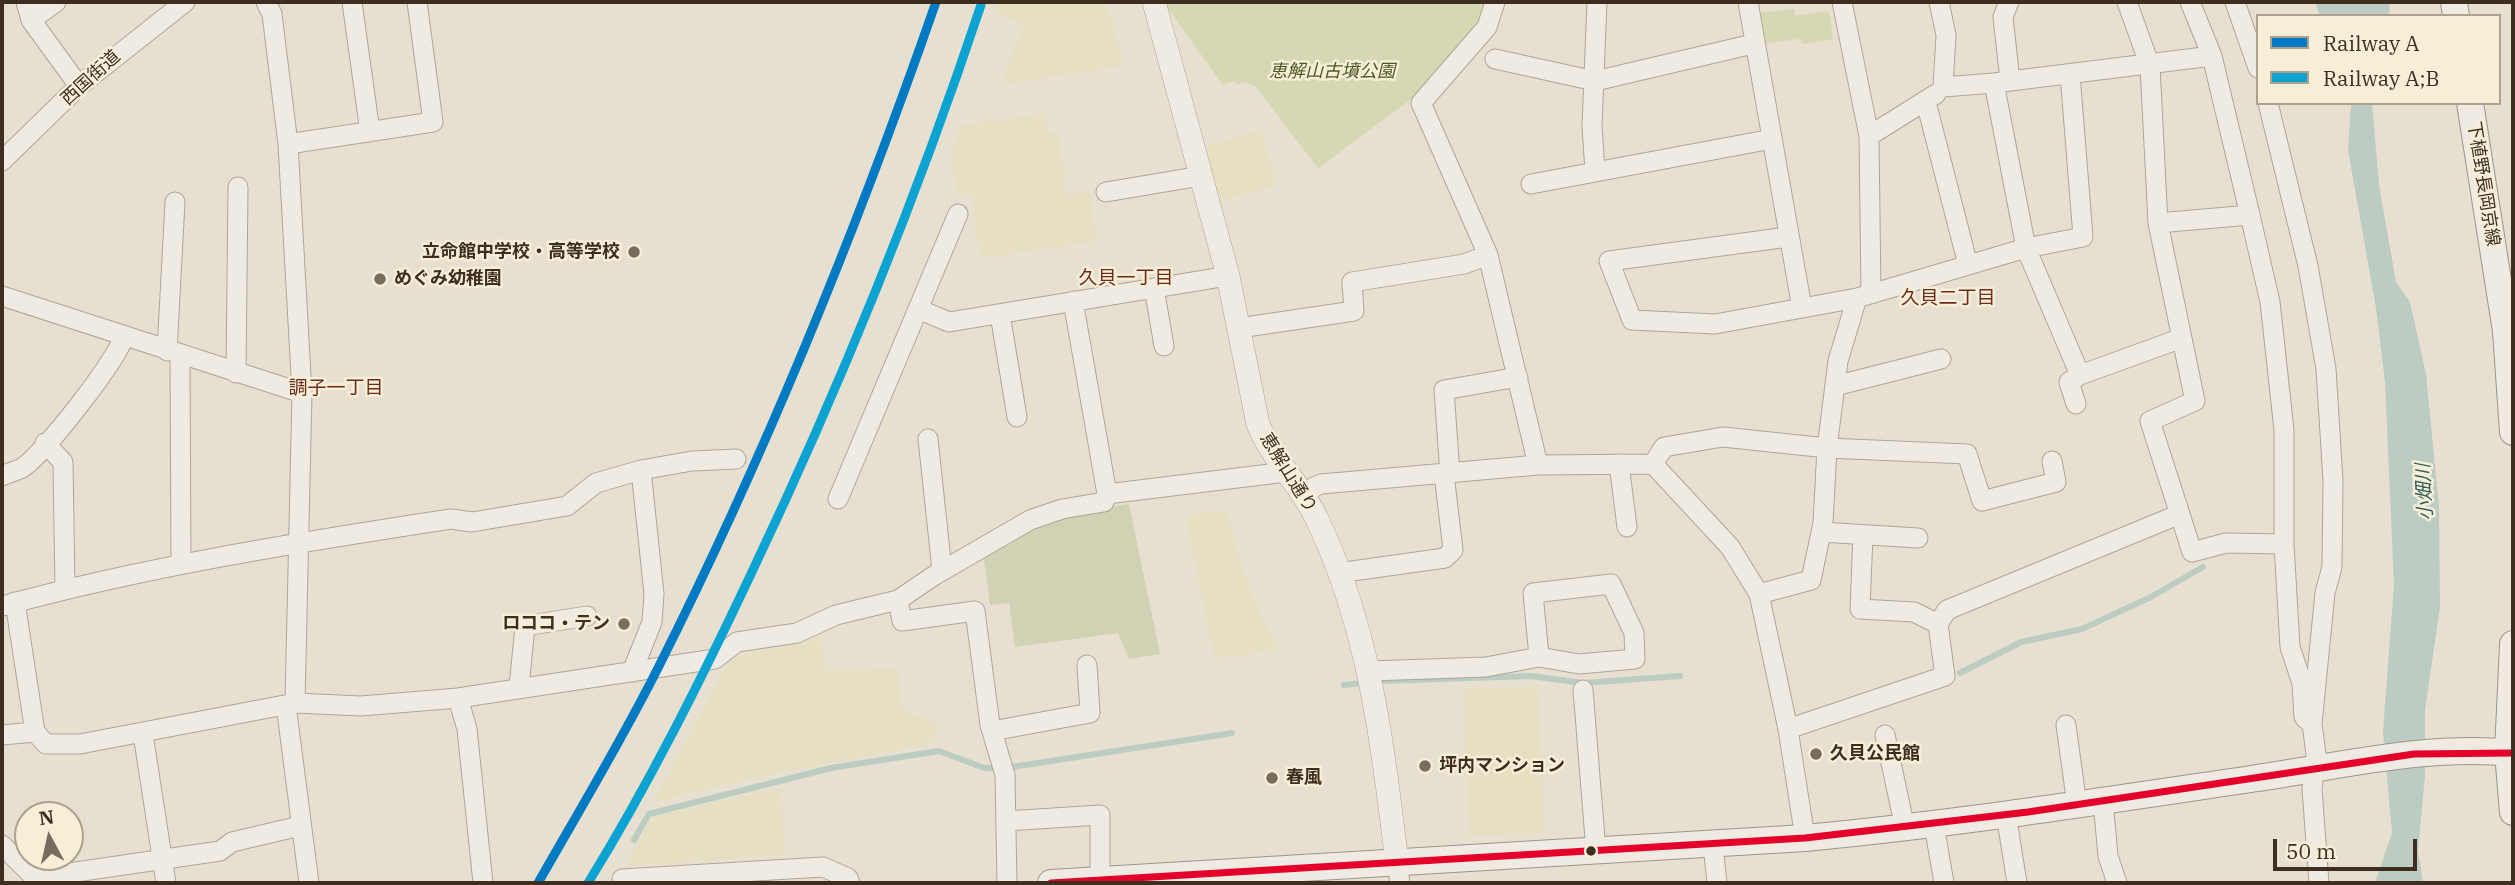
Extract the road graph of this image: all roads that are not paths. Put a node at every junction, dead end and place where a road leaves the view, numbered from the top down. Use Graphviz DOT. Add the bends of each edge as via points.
graph roads {
  1 [pos="55,2"];
  2 [pos="185,2"];
  3 [pos="266,2"];
  4 [pos="352,2"];
  5 [pos="417,2"];
  6 [pos="1154,2"];
  7 [pos="1495,2"];
  8 [pos="1597,2"];
  9 [pos="1748,2"];
  10 [pos="1842,2"];
  11 [pos="1939,2"];
  12 [pos="2009,2"];
  13 [pos="2127,2"];
  14 [pos="2190,2"];
  15 [pos="2235,2"];
  16 [pos="29,11"];
  17 [pos="1753,44"];
  18 [pos="2212,56"];
  19 [pos="1495,59"];
  20 [pos="2256,62"];
  21 [pos="2150,66"];
  22 [pos="2070,74"];
  23 [pos="1595,81"];
  24 [pos="2002,82"];
  25 [pos="79,86"];
  26 [pos="1943,87"];
  27 [pos="1926,102"];
  28 [pos="2268,105"];
  29 [pos="2470,105"];
  30 [pos="370,132"];
  31 [pos="1869,136"];
  32 [pos="1772,139"];
  33 [pos="288,144"];
  34 [pos="2,161"];
  35 [pos="1595,172"];
  36 [pos="1201,176"];
  37 [pos="1531,184"];
  38 [pos="238,187"];
  39 [pos="1106,192"];
  40 [pos="175,202"];
  41 [pos="958,214"];
  42 [pos="2250,215"];
  43 [pos="2158,223"];
  44 [pos="1788,237"];
  45 [pos="2026,248"];
  46 [pos="1488,255"];
  47 [pos="1968,265"];
  48 [pos="1228,276"];
  49 [pos="1154,288"];
  50 [pos="2,296"];
  51 [pos="1864,296"];
  52 [pos="1073,301"];
  53 [pos="1802,308"];
  54 [pos="918,309"];
  55 [pos="1000,314"];
  56 [pos="1238,328"];
  57 [pos="124,336"];
  58 [pos="2182,338"];
  59 [pos="1164,345"];
  60 [pos="174,353"];
  61 [pos="1941,359"];
  62 [pos="236,373"];
  63 [pos="2080,375"];
  64 [pos="1518,377"];
  65 [pos="1835,386"];
  66 [pos="302,393"];
  67 [pos="2076,404"];
  68 [pos="1017,417"];
  69 [pos="2513,432"];
  70 [pos="928,439"];
  71 [pos="45,443"];
  72 [pos="1827,448"];
  73 [pos="736,459"];
  74 [pos="2052,461"];
  75 [pos="1619,464"];
  76 [pos="1653,464"];
  77 [pos="1538,465"];
  78 [pos="642,470"];
  79 [pos="1286,472"];
  80 [pos="1447,474"];
  81 [pos="2,476"];
  82 [pos="1301,493"];
  83 [pos="1107,494"];
  84 [pos="838,499"];
  85 [pos="2180,514"];
  86 [pos="1627,527"];
  87 [pos="1821,532"];
  88 [pos="1863,535"];
  89 [pos="1918,538"];
  90 [pos="299,542"];
  91 [pos="2284,544"];
  92 [pos="181,565"];
  93 [pos="942,570"];
  94 [pos="1339,573"];
  95 [pos="65,590"];
  96 [pos="1759,594"];
  97 [pos="898,600"];
  98 [pos="8,604"];
  99 [pos="587,616"];
  100 [pos="1938,624"];
  101 [pos="2513,644"];
  102 [pos="1539,657"];
  103 [pos="1087,665"];
  104 [pos="632,672"];
  105 [pos="1372,679"];
  106 [pos="519,687"];
  107 [pos="1583,690"];
  108 [pos="458,698"];
  109 [pos="290,704"];
  110 [pos="2312,724"];
  111 [pos="2066,725"];
  112 [pos="1788,729"];
  113 [pos="992,731"];
  114 [pos="35,732"];
  115 [pos="143,734"];
  116 [pos="1885,734"];
  117 [pos="2,735"];
  118 [pos="2511,753"];
  119 [pos="2324,768"];
  120 [pos="2090,803"];
  121 [pos="2513,813"];
  122 [pos="2006,814"];
  123 [pos="1006,821"];
  124 [pos="1934,825"];
  125 [pos="300,826"];
  126 [pos="1905,828"];
  127 [pos="1805,838"];
  128 [pos="2,845"];
  129 [pos="1713,845"];
  130 [pos="1596,850"];
  131 [pos="163,858"];
  132 [pos="1398,873"];
  133 [pos="622,879"];
  134 [pos="1100,880"];
  135 [pos="166,883"];
  136 [pos="309,883"];
  137 [pos="483,883"];
  138 [pos="850,883"];
  139 [pos="1007,883"];
  140 [pos="1051,883"];
  141 [pos="1717,883"];
  142 [pos="1944,883"];
  143 [pos="2017,883"];
  144 [pos="2117,883"];
  145 [pos="2319,883"];
  1 -- 16 [label="street"];
  2 -- 25 [label="street, 西国街道"];
  3 -- 33 [label="street" via="272,14"];
  4 -- 30 [label="street"];
  5 -- 30 [label="street" via="433,122"];
  6 -- 36 [label="street, 恵解山通り"];
  7 -- 46 [label="street" via="1487,27 1421,103"];
  8 -- 23 [label="street"];
  9 -- 17 [label="street"];
  10 -- 31 [label="street"];
  11 -- 26 [label="street" via="1946,35"];
  12 -- 24 [label="street" via="2003,17"];
  13 -- 21 [label="street"];
  14 -- 18 [label="street"];
  15 -- 20 [label="street"];
  16 -- 25 [label="street"];
  17 -- 23 [label="street"];
  17 -- 32 [label="street"];
  18 -- 21 [label="street"];
  18 -- 42 [label="street"];
  19 -- 23 [label="street"];
  21 -- 22 [label="street"];
  21 -- 43 [label="street"];
  22 -- 24 [label="street"];
  22 -- 45 [label="street" via="2083,237"];
  23 -- 35 [label="street"];
  24 -- 26 [label="street"];
  24 -- 45 [label="street"];
  25 -- 34 [label="street, 西国街道"];
  26 -- 27 [label="street"];
  27 -- 31 [label="street"];
  27 -- 47 [label="street"];
  28 -- 110 [label="street" via="2308,267 2326,369 2333,481 2332,567 2325,593"];
  29 -- 69 [label="main road, 下植野長岡京線" via="2506,331"];
  30 -- 33 [label="street"];
  31 -- 51 [label="street"];
  32 -- 35 [label="street"];
  32 -- 44 [label="street"];
  33 -- 66 [label="street"];
  35 -- 37 [label="street"];
  36 -- 39 [label="street"];
  36 -- 48 [label="street, 恵解山通り"];
  38 -- 62 [label="street"];
  40 -- 60 [label="street"];
  41 -- 54 [label="street"];
  42 -- 43 [label="street"];
  42 -- 91 [label="street" via="2270,302 2284,429"];
  43 -- 58 [label="street"];
  44 -- 53 [label="street"];
  44 -- 53 [label="street" via="1609,261 1632,320 1715,324"];
  45 -- 47 [label="street"];
  45 -- 63 [label="street"];
  46 -- 56 [label="street" via="1464,264 1352,282 1354,311"];
  46 -- 64 [label="street"];
  47 -- 51 [label="street"];
  48 -- 49 [label="street"];
  48 -- 56 [label="street, 恵解山通り"];
  49 -- 52 [label="street"];
  49 -- 59 [label="street"];
  50 -- 57 [label="street"];
  51 -- 53 [label="street"];
  51 -- 65 [label="street" via="1838,361"];
  52 -- 55 [label="street"];
  52 -- 83 [label="street"];
  54 -- 55 [label="street" via="949,322"];
  54 -- 84 [label="street"];
  55 -- 68 [label="street"];
  56 -- 79 [label="street, 恵解山通り" via="1258,424"];
  57 -- 60 [label="street"];
  57 -- 71 [label="street" via="122,345"];
  58 -- 63 [label="street"];
  58 -- 85 [label="street" via="2195,401 2150,421"];
  60 -- 62 [label="street"];
  60 -- 92 [label="street"];
  61 -- 65 [label="street"];
  62 -- 66 [label="street"];
  63 -- 67 [label="street" via="2069,382"];
  64 -- 77 [label="street"];
  64 -- 80 [label="street" via="1444,390"];
  65 -- 72 [label="street"];
  66 -- 90 [label="street"];
  70 -- 93 [label="street"];
  71 -- 81 [label="street" via="23,467"];
  71 -- 95 [label="street" via="63,462"];
  72 -- 74 [label="street" via="1967,454 1982,502 2056,482"];
  72 -- 76 [label="street" via="1723,437 1664,447"];
  72 -- 87 [label="street"];
  73 -- 78 [label="street"];
  75 -- 76 [label="street"];
  75 -- 77 [label="street"];
  75 -- 86 [label="street"];
  76 -- 96 [label="street" via="1730,547"];
  77 -- 80 [label="street"];
  78 -- 90 [label="street" via="596,483 567,506"];
  78 -- 104 [label="street" via="654,594 652,622"];
  79 -- 82 [label="street, 恵解山通り"];
  79 -- 83 [label="street"];
  80 -- 82 [label="street" via="1321,484"];
  80 -- 94 [label="street" via="1453,550 1445,558"];
  82 -- 94 [label="street, 恵解山通り" via="1317,518"];
  83 -- 93 [label="street" via="1104,502 1030,520"];
  85 -- 91 [label="street" via="2192,552 2226,543"];
  85 -- 100 [label="street" via="1947,610"];
  87 -- 88 [label="street"];
  87 -- 96 [label="street" via="1811,580"];
  88 -- 89 [label="street"];
  88 -- 100 [label="street" via="1860,609 1914,612"];
  90 -- 92 [label="street"];
  90 -- 109 [label="street"];
  91 -- 110 [label="street" via="2290,648 2302,683 2304,717"];
  92 -- 95 [label="street"];
  93 -- 97 [label="street"];
  94 -- 105 [label="street, 恵解山通り"];
  95 -- 98 [label="street"];
  96 -- 112 [label="street"];
  97 -- 104 [label="street" via="836,615 797,633 737,642 715,659"];
  97 -- 113 [label="street" via="901,621 975,611"];
  98 -- 114 [label="street"];
  99 -- 106 [label="street" via="525,626"];
  100 -- 112 [label="street" via="1945,676"];
  101 -- 118 [label="main road"];
  102 -- 102 [label="street" via="1579,664 1635,659 1634,633 1611,584 1533,593"];
  102 -- 105 [label="street"];
  103 -- 113 [label="street" via="1090,713"];
  104 -- 106 [label="street"];
  105 -- 132 [label="street, 恵解山通り"];
  106 -- 108 [label="street"];
  107 -- 130 [label="street"];
  108 -- 109 [label="street" via="361,706"];
  108 -- 137 [label="street" via="467,729"];
  109 -- 115 [label="street"];
  109 -- 125 [label="street"];
  110 -- 119 [label="street"];
  111 -- 120 [label="street"];
  112 -- 127 [label="street"];
  113 -- 123 [label="street" via="1005,775"];
  114 -- 115 [label="street" via="46,744"];
  114 -- 117 [label="street"];
  115 -- 131 [label="street"];
  116 -- 126 [label="street"];
  118 -- 119 [label="main road" via="2403,756"];
  118 -- 121 [label="main road"];
  119 -- 120 [label="main road"];
  119 -- 145 [label="street" via="2312,789"];
  120 -- 122 [label="main road"];
  120 -- 144 [label="street"];
  122 -- 124 [label="main road"];
  122 -- 143 [label="street"];
  123 -- 134 [label="street" via="1100,815"];
  123 -- 139 [label="street"];
  124 -- 126 [label="main road"];
  124 -- 142 [label="street"];
  125 -- 131 [label="street" via="232,842 220,851"];
  125 -- 136 [label="street"];
  126 -- 127 [label="main road"];
  127 -- 129 [label="main road"];
  128 -- 131 [label="street" via="35,878"];
  129 -- 130 [label="main road"];
  129 -- 141 [label="street"];
  130 -- 132 [label="main road"];
  131 -- 135 [label="street"];
  132 -- 134 [label="main road"];
  133 -- 138 [label="street" via="823,867"];
  134 -- 140 [label="main road"];
}
